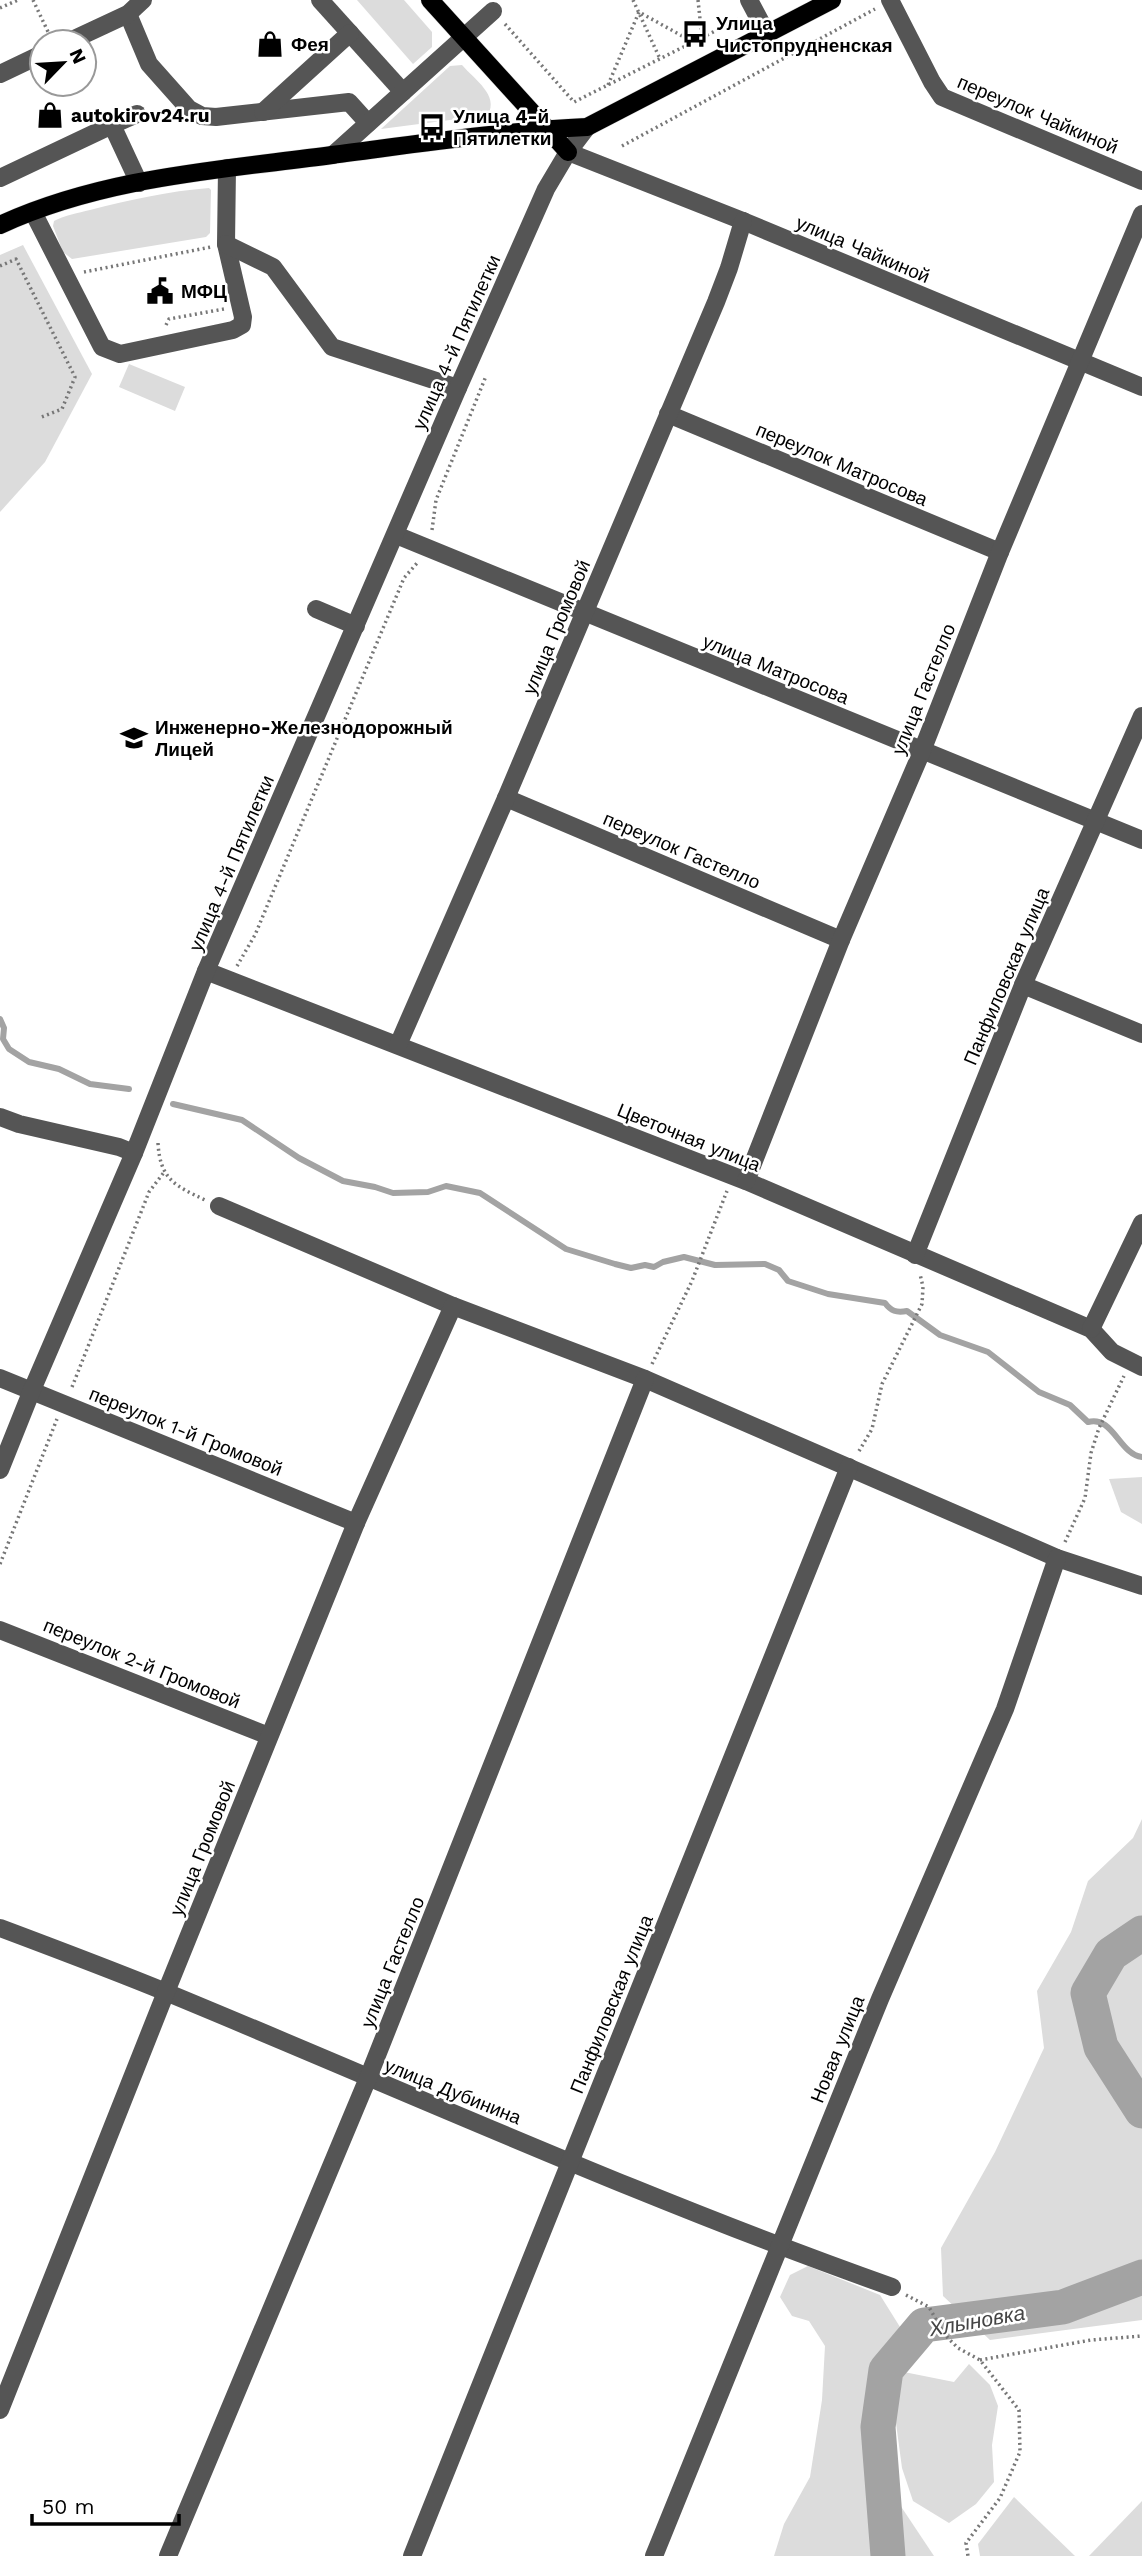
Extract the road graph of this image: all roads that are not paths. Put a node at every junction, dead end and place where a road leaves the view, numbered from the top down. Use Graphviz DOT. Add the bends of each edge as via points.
graph roads {
  1 [pos="143,0"];
  2 [pos="320,0"];
  3 [pos="430,0"];
  4 [pos="832,0"];
  5 [pos="886,3"];
  6 [pos="752,6"];
  7 [pos="493,11"];
  8 [pos="128,14"];
  9 [pos="98,28"];
  10 [pos="350,33"];
  11 [pos="767,34"];
  12 [pos="464,37"];
  13 [pos="28,61"];
  14 [pos="0,74"];
  15 [pos="403,92"];
  16 [pos="262,112"];
  17 [pos="137,114"];
  18 [pos="368,123"];
  19 [pos="112,125"];
  20 [pos="587,127"];
  21 [pos="547,129"];
  22 [pos="568,152"];
  23 [pos="333,155"];
  24 [pos="227,168"];
  25 [pos="0,178"];
  26 [pos="1142,181"];
  27 [pos="139,183"];
  28 [pos="33,212"];
  29 [pos="1142,214"];
  30 [pos="743,221"];
  31 [pos="0,225"];
  32 [pos="226,244"];
  33 [pos="1079,362"];
  34 [pos="1142,387"];
  35 [pos="458,388"];
  36 [pos="668,414"];
  37 [pos="396,535"];
  38 [pos="1000,552"];
  39 [pos="316,609"];
  40 [pos="585,612"];
  41 [pos="356,626"];
  42 [pos="1142,716"];
  43 [pos="922,751"];
  44 [pos="506,799"];
  45 [pos="1096,821"];
  46 [pos="1142,840"];
  47 [pos="841,940"];
  48 [pos="206,971"];
  49 [pos="1023,985"];
  50 [pos="1142,1034"];
  51 [pos="398,1045"];
  52 [pos="0,1117"];
  53 [pos="134,1153"];
  54 [pos="740,1179"];
  55 [pos="219,1206"];
  56 [pos="1142,1223"];
  57 [pos="915,1255"];
  58 [pos="453,1306"];
  59 [pos="1091,1329"];
  60 [pos="1137,1365"];
  61 [pos="0,1378"];
  62 [pos="645,1379"];
  63 [pos="32,1390"];
  64 [pos="849,1467"];
  65 [pos="0,1470"];
  66 [pos="356,1523"];
  67 [pos="1058,1558"];
  68 [pos="1142,1586"];
  69 [pos="0,1630"];
  70 [pos="269,1736"];
  71 [pos="0,1928"];
  72 [pos="166,1992"];
  73 [pos="368,2078"];
  74 [pos="570,2161"];
  75 [pos="778,2247"];
  76 [pos="892,2287"];
  77 [pos="0,2410"];
  78 [pos="168,2556"];
  79 [pos="412,2556"];
  80 [pos="654,2556"];
  1 -- 8 [label="street"];
  2 -- 10 [label="street"];
  3 -- 12 [label="main road"];
  4 -- 11 [label="main road"];
  5 -- 26 [label="street, переулок Чайкиной" via="942,96"];
  6 -- 11 [label="street"];
  7 -- 12 [label="street"];
  8 -- 9 [label="street"];
  8 -- 16 [label="street" via="149,64 190,109 207,117"];
  10 -- 15 [label="street"];
  10 -- 16 [label="street"];
  11 -- 20 [label="main road"];
  12 -- 15 [label="street"];
  12 -- 21 [label="main road"];
  13 -- 14 [label="street"];
  15 -- 18 [label="street"];
  16 -- 18 [label="street" via="349,102"];
  17 -- 19 [label="street"];
  18 -- 23 [label="street"];
  19 -- 25 [label="street"];
  19 -- 27 [label="street"];
  20 -- 21 [label="main road"];
  20 -- 22 [label="street, улица 4-й Пятилетки"];
  21 -- 22 [label="main road"];
  21 -- 23 [label="main road"];
  22 -- 30 [label="street, улица Чайкиной"];
  22 -- 35 [label="street, улица 4-й Пятилетки" via="546,189"];
  23 -- 24 [label="main road"];
  24 -- 27 [label="main road"];
  24 -- 32 [label="street"];
  27 -- 28 [label="main road"];
  28 -- 31 [label="main road"];
  28 -- 32 [label="street" via="102,347 120,354 242,325"];
  29 -- 33 [label="street, улица Гастелло"];
  30 -- 33 [label="street, улица Чайкиной"];
  30 -- 36 [label="street, улица Громовой" via="729,268"];
  32 -- 35 [label="street" via="273,267 332,347"];
  33 -- 34 [label="street, улица Чайкиной"];
  33 -- 38 [label="street, улица Гастелло"];
  35 -- 37 [label="street, улица 4-й Пятилетки"];
  36 -- 38 [label="street, переулок Матросова"];
  36 -- 40 [label="street, улица Громовой"];
  37 -- 40 [label="street, улица Матросова"];
  37 -- 41 [label="street, улица 4-й Пятилетки"];
  38 -- 43 [label="street, улица Гастелло"];
  39 -- 41 [label="street"];
  40 -- 43 [label="street, улица Матросова"];
  40 -- 44 [label="street, улица Громовой"];
  41 -- 48 [label="street, улица 4-й Пятилетки"];
  42 -- 45 [label="street, Панфиловская улица"];
  43 -- 45 [label="street, улица Матросова"];
  43 -- 47 [label="street, улица Гастелло"];
  44 -- 47 [label="street, переулок Гастелло"];
  44 -- 51 [label="street, улица Громовой"];
  45 -- 46 [label="street, улица Матросова"];
  45 -- 49 [label="street, Панфиловская улица"];
  47 -- 54 [label="street, улица Гастелло"];
  48 -- 51 [label="street, Цветочная улица"];
  48 -- 53 [label="street, улица 4-й Пятилетки"];
  49 -- 50 [label="street"];
  49 -- 57 [label="street, Панфиловская улица"];
  51 -- 54 [label="street, Цветочная улица"];
  52 -- 53 [label="street"];
  53 -- 63 [label="street, улица 4-й Пятилетки"];
  54 -- 57 [label="street, Цветочная улица"];
  55 -- 58 [label="street"];
  56 -- 59 [label="street"];
  57 -- 59 [label="street, Цветочная улица"];
  58 -- 62 [label="street"];
  58 -- 66 [label="street, улица Громовой"];
  59 -- 60 [label="street, Цветочная улица" via="1112,1352"];
  61 -- 63 [label="street, переулок 1-й Громовой"];
  62 -- 64 [label="street"];
  62 -- 73 [label="street, улица Гастелло"];
  63 -- 65 [label="street, улица 4-й Пятилетки"];
  63 -- 66 [label="street, переулок 1-й Громовой"];
  64 -- 67 [label="street"];
  64 -- 74 [label="street, Панфиловская улица"];
  66 -- 70 [label="street, улица Громовой"];
  67 -- 68 [label="street"];
  67 -- 75 [label="street, Новая улица" via="1005,1709"];
  69 -- 70 [label="street, переулок 2-й Громовой"];
  70 -- 72 [label="street, улица Громовой"];
  71 -- 72 [label="street, улица Дубинина"];
  72 -- 73 [label="street, улица Дубинина"];
  72 -- 77 [label="street, улица Громовой"];
  73 -- 74 [label="street, улица Дубинина"];
  73 -- 78 [label="street, улица Гастелло"];
  74 -- 75 [label="street, улица Дубинина"];
  74 -- 79 [label="street, Панфиловская улица"];
  75 -- 76 [label="street, улица Дубинина"];
  75 -- 80 [label="street, Новая улица"];
}
